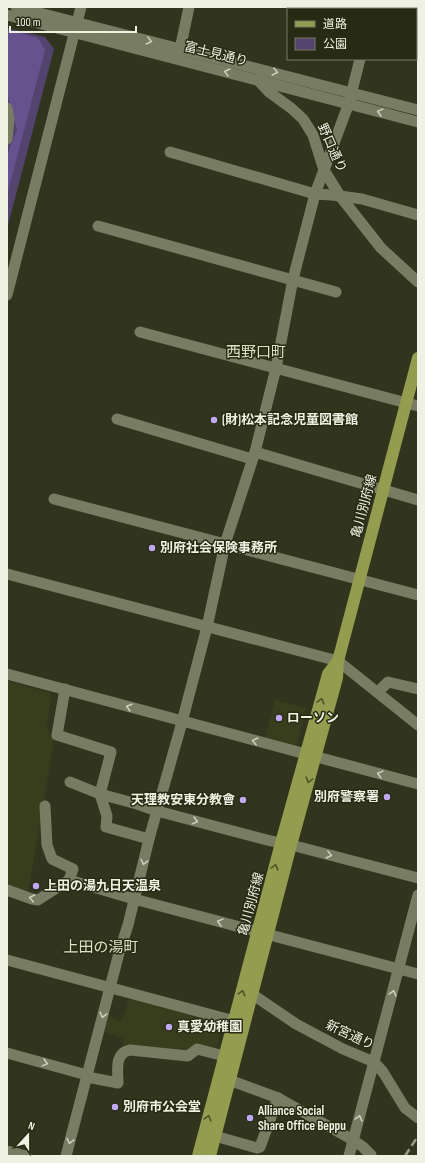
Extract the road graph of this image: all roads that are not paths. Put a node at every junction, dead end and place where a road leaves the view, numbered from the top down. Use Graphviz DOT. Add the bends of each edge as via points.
graph roads {
  1 [pos="16,7"];
  2 [pos="81,7"];
  3 [pos="189,7"];
  4 [pos="7,15"];
  5 [pos="76,27"];
  6 [pos="179,54"];
  7 [pos="360,60"];
  8 [pos="249,66"];
  9 [pos="257,79"];
  10 [pos="351,92"];
  11 [pos="349,103"];
  12 [pos="7,108"];
  13 [pos="418,110"];
  14 [pos="418,122"];
  15 [pos="7,139"];
  16 [pos="170,152"];
  17 [pos="324,170"];
  18 [pos="314,194"];
  19 [pos="340,196"];
  20 [pos="418,215"];
  21 [pos="98,226"];
  22 [pos="293,279"];
  23 [pos="418,282"];
  24 [pos="336,292"];
  25 [pos="7,295"];
  26 [pos="140,332"];
  27 [pos="418,358"];
  28 [pos="276,368"];
  29 [pos="406,403"];
  30 [pos="418,406"];
  31 [pos="117,419"];
  32 [pos="253,456"];
  33 [pos="383,490"];
  34 [pos="54,499"];
  35 [pos="418,500"];
  36 [pos="225,544"];
  37 [pos="7,574"];
  38 [pos="360,580"];
  39 [pos="418,595"];
  40 [pos="207,627"];
  41 [pos="338,661"];
  42 [pos="7,674"];
  43 [pos="65,689"];
  44 [pos="418,689"];
  45 [pos="378,692"];
  46 [pos="182,722"];
  47 [pos="418,725"];
  48 [pos="311,755"];
  49 [pos="70,782"];
  50 [pos="418,784"];
  51 [pos="100,794"];
  52 [pos="45,806"];
  53 [pos="157,811"];
  54 [pos="149,839"];
  55 [pos="286,844"];
  56 [pos="418,878"];
  57 [pos="69,880"];
  58 [pos="7,890"];
  59 [pos="418,895"];
  60 [pos="134,899"];
  61 [pos="263,933"];
  62 [pos="7,960"];
  63 [pos="399,969"];
  64 [pos="418,974"];
  65 [pos="110,988"];
  66 [pos="252,994"];
  67 [pos="239,1023"];
  68 [pos="7,1052"];
  69 [pos="230,1057"];
  70 [pos="374,1062"];
  71 [pos="87,1076"];
  72 [pos="229,1080"];
  73 [pos="278,1098"];
  74 [pos="417,1115"];
  75 [pos="215,1136"];
  76 [pos="353,1140"];
  77 [pos="7,1151"];
  78 [pos="370,1155"];
  79 [pos="26,1156"];
  80 [pos="66,1156"];
  81 [pos="198,1156"];
  82 [pos="210,1156"];
  83 [pos="349,1156"];
  1 -- 5 [label="street"];
  2 -- 5 [label="street"];
  3 -- 6 [label="street"];
  4 -- 5 [label="street"];
  5 -- 6 [label="street"];
  5 -- 25 [label="street"];
  6 -- 8 [label="street"];
  9 -- 6 [label="street, 富士見通り, one-way"];
  7 -- 10 [label="street"];
  8 -- 9 [label="street, 野口通り"];
  8 -- 10 [label="street, one-way"];
  9 -- 11 [label="street, 富士見通り"];
  9 -- 17 [label="street, 野口通り" via="303,119 313,136"];
  10 -- 11 [label="street"];
  10 -- 13 [label="street"];
  14 -- 11 [label="street, 富士見通り, one-way"];
  11 -- 17 [label="street"];
  12 -- 15 [label="street"];
  16 -- 18 [label="street"];
  17 -- 18 [label="street"];
  17 -- 19 [label="street, 野口通り"];
  18 -- 19 [label="street"];
  18 -- 22 [label="street"];
  19 -- 20 [label="street" via="362,199"];
  19 -- 23 [label="street, 野口通り" via="381,248"];
  21 -- 22 [label="street"];
  22 -- 24 [label="street"];
  22 -- 28 [label="street"];
  26 -- 28 [label="street"];
  27 -- 29 [label="main road, 亀川別府線"];
  28 -- 29 [label="street"];
  28 -- 32 [label="street"];
  29 -- 30 [label="street"];
  29 -- 33 [label="main road, 亀川別府線"];
  31 -- 32 [label="street"];
  32 -- 33 [label="street"];
  32 -- 36 [label="street"];
  33 -- 35 [label="street"];
  33 -- 38 [label="main road, 亀川別府線"];
  34 -- 36 [label="street"];
  36 -- 38 [label="street"];
  36 -- 40 [label="street"];
  37 -- 40 [label="street"];
  38 -- 39 [label="street"];
  38 -- 41 [label="main road, 亀川別府線"];
  40 -- 41 [label="street"];
  40 -- 46 [label="street"];
  41 -- 45 [label="street"];
  41 -- 48 [label="main road, 亀川別府線" via="337,678"];
  42 -- 43 [label="street"];
  46 -- 43 [label="street, one-way"];
  43 -- 51 [label="street" via="57,735 110,752"];
  44 -- 45 [label="street" via="388,682"];
  45 -- 47 [label="street"];
  48 -- 46 [label="street, one-way"];
  46 -- 53 [label="street"];
  50 -- 48 [label="street, one-way"];
  48 -- 55 [label="main road, 亀川別府線"];
  49 -- 51 [label="street"];
  51 -- 53 [label="street"];
  51 -- 54 [label="street" via="107,816 106,826"];
  52 -- 57 [label="street" via="47,845 52,859 64,863 73,870"];
  53 -- 54 [label="street"];
  53 -- 55 [label="street, one-way"];
  54 -- 60 [label="street, one-way"];
  55 -- 56 [label="street, one-way"];
  55 -- 61 [label="main road, 亀川別府線"];
  57 -- 58 [label="street, one-way" via="38,900"];
  57 -- 60 [label="street"];
  59 -- 63 [label="street"];
  61 -- 60 [label="street, one-way"];
  60 -- 65 [label="street"];
  61 -- 63 [label="street"];
  61 -- 66 [label="main road, 亀川別府線"];
  67 -- 61 [label="main road, 亀川別府線, one-way"];
  62 -- 65 [label="street"];
  63 -- 64 [label="street"];
  70 -- 63 [label="street, one-way"];
  65 -- 67 [label="street"];
  65 -- 71 [label="street, one-way"];
  66 -- 67 [label="main road, 亀川別府線"];
  66 -- 70 [label="street, 新宮通り" via="296,1024"];
  67 -- 69 [label="main road, 亀川別府線"];
  68 -- 71 [label="street, one-way"];
  69 -- 71 [label="street" via="197,1049 188,1056 130,1050 119,1056 118,1083"];
  69 -- 72 [label="main road, 亀川別府線"];
  81 -- 69 [label="main road, 亀川別府線, one-way"];
  70 -- 74 [label="street, 新宮通り" via="405,1108"];
  76 -- 70 [label="street, one-way"];
  71 -- 80 [label="street, one-way"];
  72 -- 73 [label="street"];
  72 -- 75 [label="main road, 亀川別府線"];
  73 -- 75 [label="street" via="260,1147"];
  73 -- 76 [label="street"];
  75 -- 82 [label="main road, 亀川別府線"];
  76 -- 78 [label="street"];
  76 -- 83 [label="street"];
  77 -- 79 [label="street"];
}
